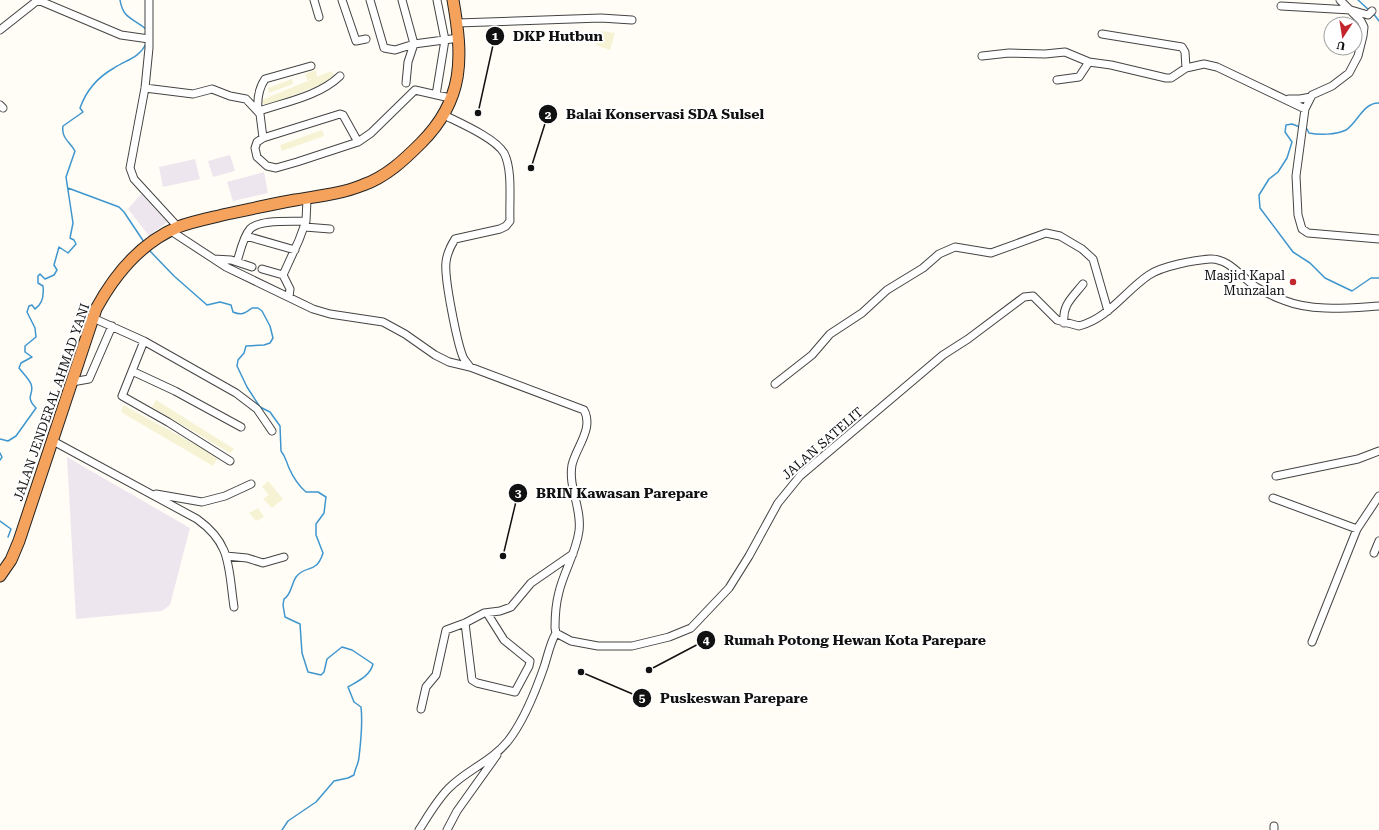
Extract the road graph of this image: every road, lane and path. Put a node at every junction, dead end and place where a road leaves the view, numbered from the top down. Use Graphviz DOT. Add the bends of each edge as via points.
graph roads {
  1 [pos="38,0"];
  2 [pos="149,0"];
  3 [pos="314,0"];
  4 [pos="342,0"];
  5 [pos="370,0"];
  6 [pos="402,0"];
  7 [pos="437,0"];
  8 [pos="453,0"];
  9 [pos="1340,0"];
  10 [pos="1281,6"];
  11 [pos="1351,10"];
  12 [pos="1370,13"];
  13 [pos="319,17"];
  14 [pos="632,20"];
  15 [pos="457,23"];
  16 [pos="0,30"];
  17 [pos="1102,34"];
  18 [pos="459,38"];
  19 [pos="149,39"];
  20 [pos="366,39"];
  21 [pos="445,40"];
  22 [pos="414,44"];
  23 [pos="982,56"];
  24 [pos="1089,62"];
  25 [pos="311,66"];
  26 [pos="1186,68"];
  27 [pos="340,76"];
  28 [pos="1057,80"];
  29 [pos="406,83"];
  30 [pos="145,88"];
  31 [pos="436,94"];
  32 [pos="1311,97"];
  33 [pos="450,98"];
  34 [pos="1286,99"];
  35 [pos="1305,109"];
  36 [pos="259,111"];
  37 [pos="444,116"];
  38 [pos="263,138"];
  39 [pos="358,142"];
  40 [pos="307,199"];
  41 [pos="305,224"];
  42 [pos="175,229"];
  43 [pos="330,229"];
  44 [pos="246,236"];
  45 [pos="1379,239"];
  46 [pos="295,250"];
  47 [pos="212,259"];
  48 [pos="237,262"];
  49 [pos="252,267"];
  50 [pos="262,269"];
  51 [pos="283,275"];
  52 [pos="1083,284"];
  53 [pos="289,297"];
  54 [pos="1379,306"];
  55 [pos="1108,311"];
  56 [pos="93,318"];
  57 [pos="1064,323"];
  58 [pos="112,326"];
  59 [pos="144,341"];
  60 [pos="470,367"];
  61 [pos="132,371"];
  62 [pos="72,382"];
  63 [pos="775,384"];
  64 [pos="241,427"];
  65 [pos="272,430"];
  66 [pos="53,440"];
  67 [pos="1379,451"];
  68 [pos="230,461"];
  69 [pos="1276,476"];
  70 [pos="251,484"];
  71 [pos="151,493"];
  72 [pos="1379,496"];
  73 [pos="1273,498"];
  74 [pos="1357,529"];
  75 [pos="1379,541"];
  76 [pos="1374,553"];
  77 [pos="573,554"];
  78 [pos="226,556"];
  79 [pos="284,557"];
  80 [pos="0,576"];
  81 [pos="234,607"];
  82 [pos="487,613"];
  83 [pos="465,623"];
  84 [pos="556,633"];
  85 [pos="1312,642"];
  86 [pos="420,709"];
  87 [pos="498,753"];
  88 [pos="419,830"];
  89 [pos="447,830"];
  1 -- 16 [label="street"];
  1 -- 19 [label="street" via="121,34"];
  2 -- 19 [label="street"];
  3 -- 13 [label="street"];
  4 -- 20 [label="street" via="356,41"];
  5 -- 22 [label="street" via="384,48 395,50"];
  6 -- 22 [label="street"];
  7 -- 21 [label="street"];
  8 -- 15 [label="highway, JALAN JENDERAL AHMAD YANI"];
  9 -- 11 [label="street"];
  10 -- 11 [label="street"];
  11 -- 12 [label="street"];
  11 -- 32 [label="street" via="1359,17 1364,27 1358,56 1349,73"];
  14 -- 15 [label="street" via="601,18"];
  15 -- 18 [label="highway, JALAN JENDERAL AHMAD YANI"];
  17 -- 26 [label="street" via="1182,47 1185,52"];
  18 -- 21 [label="street"];
  18 -- 33 [label="highway, JALAN JENDERAL AHMAD YANI" via="458,69"];
  19 -- 30 [label="street"];
  21 -- 22 [label="street"];
  21 -- 31 [label="street"];
  22 -- 29 [label="street" via="408,62"];
  23 -- 24 [label="street" via="1065,52"];
  24 -- 26 [label="street" via="1166,78 1171,78"];
  24 -- 28 [label="street" via="1079,77"];
  25 -- 36 [label="street" via="266,79 257,100"];
  26 -- 34 [label="street" via="1204,64 1217,67"];
  27 -- 36 [label="street" via="320,90"];
  30 -- 36 [label="street" via="193,94 217,90 246,99"];
  30 -- 42 [label="street" via="131,173"];
  31 -- 33 [label="street"];
  31 -- 39 [label="street" via="412,91 371,133"];
  32 -- 34 [label="street"];
  32 -- 35 [label="street"];
  33 -- 37 [label="highway, JALAN JENDERAL AHMAD YANI"];
  34 -- 35 [label="street"];
  35 -- 45 [label="street" via="1296,176 1298,215 1302,229 1315,234"];
  36 -- 38 [label="street"];
  37 -- 40 [label="highway, JALAN JENDERAL AHMAD YANI" via="406,159 390,172 364,185"];
  37 -- 60 [label="street" via="480,133 503,153 508,168 510,221 500,229 456,239 448,250 446,264 451,302 459,344"];
  38 -- 39 [label="street" via="340,114"];
  38 -- 39 [label="street" via="255,146 257,157 267,166 276,168"];
  40 -- 41 [label="street"];
  40 -- 42 [label="highway, JALAN JENDERAL AHMAD YANI" via="202,220"];
  41 -- 43 [label="street"];
  41 -- 44 [label="street" via="262,223 252,228"];
  41 -- 46 [label="street"];
  42 -- 47 [label="street"];
  42 -- 56 [label="highway, JALAN JENDERAL AHMAD YANI" via="147,245 130,260 108,288"];
  44 -- 46 [label="street"];
  44 -- 48 [label="street"];
  46 -- 51 [label="street"];
  47 -- 48 [label="street"];
  47 -- 53 [label="street"];
  48 -- 49 [label="street"];
  50 -- 51 [label="street"];
  51 -- 53 [label="street" via="290,289"];
  52 -- 57 [label="street" via="1066,305 1063,312"];
  53 -- 60 [label="street" via="330,314 383,322 435,356"];
  54 -- 55 [label="street" via="1336,309 1294,304 1255,286 1223,262 1210,259 1159,269"];
  55 -- 57 [label="street" via="1084,324 1073,326"];
  55 -- 63 [label="street" via="1093,259 1060,236 1046,233 990,253 955,247 939,254 923,268 887,290 862,313 830,334 812,354"];
  56 -- 58 [label="street"];
  56 -- 62 [label="highway, JALAN JENDERAL AHMAD YANI"];
  57 -- 84 [label="street, JALAN SATELIT" via="1057,320 1033,296 1028,295 968,340 937,359 800,476 778,503 729,588 691,628 669,637 632,646 598,646 572,641"];
  58 -- 59 [label="street"];
  58 -- 62 [label="street" via="89,379"];
  59 -- 61 [label="street"];
  59 -- 65 [label="street" via="236,393 257,409"];
  60 -- 77 [label="street" via="582,408 585,412 587,427 574,456 572,471 572,484 579,511 579,529"];
  61 -- 64 [label="street"];
  61 -- 68 [label="street" via="122,396"];
  62 -- 66 [label="highway, JALAN JENDERAL AHMAD YANI"];
  66 -- 71 [label="street"];
  66 -- 80 [label="highway, JALAN JENDERAL AHMAD YANI" via="19,541 11,560"];
  67 -- 69 [label="street" via="1358,459"];
  70 -- 71 [label="street" via="225,496 202,502"];
  71 -- 78 [label="street" via="208,527 222,543"];
  72 -- 74 [label="street"];
  73 -- 74 [label="street"];
  74 -- 85 [label="street"];
  75 -- 76 [label="street"];
  77 -- 82 [label="street" via="531,583 512,607"];
  77 -- 84 [label="street" via="559,591"];
  78 -- 79 [label="street" via="263,563"];
  78 -- 81 [label="street"];
  82 -- 83 [label="street"];
  82 -- 83 [label="street" via="504,640 530,661 515,692 472,680"];
  83 -- 86 [label="street" via="444,633 436,675 426,687"];
  84 -- 87 [label="street" via="520,722"];
  87 -- 88 [label="street" via="449,788"];
  87 -- 89 [label="street" via="457,811"];
}
